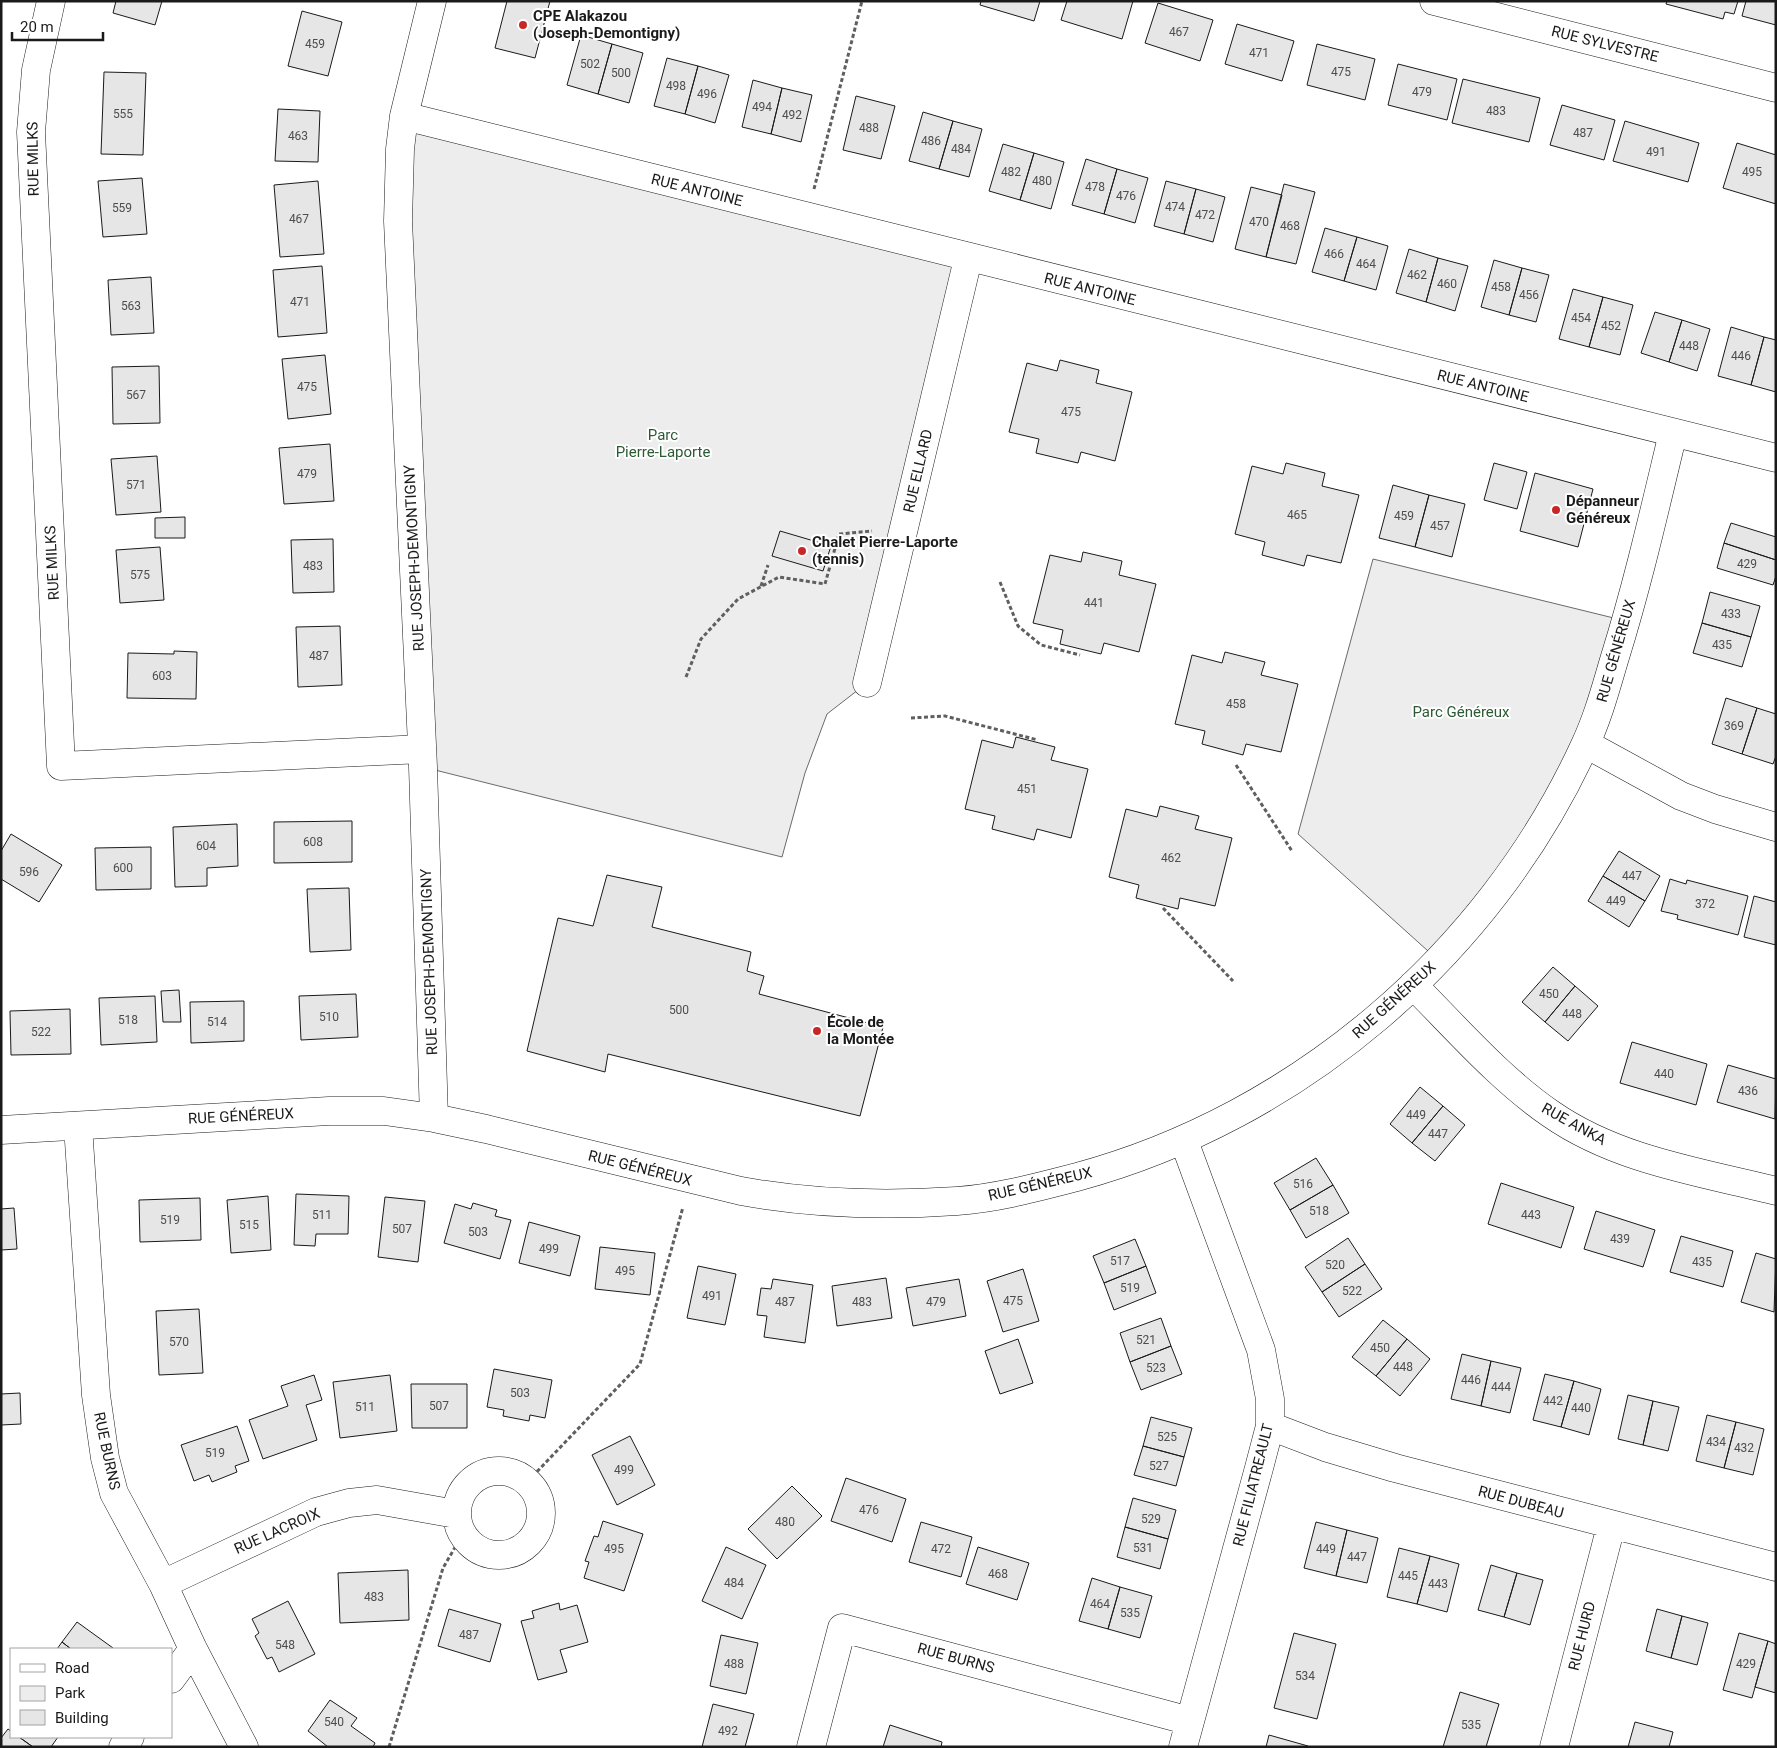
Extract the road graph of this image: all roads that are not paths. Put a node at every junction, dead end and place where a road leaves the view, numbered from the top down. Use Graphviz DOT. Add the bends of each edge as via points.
graph roads {
  1 [pos="51,1"];
  2 [pos="432,1"];
  3 [pos="1434,1"];
  4 [pos="1776,88"];
  5 [pos="404,116"];
  6 [pos="968,259"];
  7 [pos="1673,433"];
  8 [pos="1776,458"];
  9 [pos="868,683"];
  10 [pos="1586,744"];
  11 [pos="422,750"];
  12 [pos="1776,828"];
  13 [pos="1413,985"];
  14 [pos="434,1118"];
  15 [pos="78,1126"];
  16 [pos="1,1130"];
  17 [pos="1184,1140"];
  18 [pos="1776,1191"];
  19 [pos="1270,1426"];
  20 [pos="459,1524"];
  21 [pos="1610,1526"];
  22 [pos="1776,1567"];
  23 [pos="163,1584"];
  24 [pos="193,1649"];
  25 [pos="172,1678"];
  26 [pos="1190,1721"];
  27 [pos="244,1747"];
  28 [pos="811,1747"];
  29 [pos="1183,1747"];
  30 [pos="1554,1747"];
  1 -- 11 [label="street, RUE MILKS" via="36,70 31,132 61,766"];
  2 -- 5 [label="street, RUE JOSEPH-DEMONTIGNY"];
  3 -- 4 [label="street, RUE SYLVESTRE"];
  5 -- 6 [label="street, RUE ANTOINE"];
  5 -- 11 [label="street, RUE JOSEPH-DEMONTIGNY" via="398,221"];
  6 -- 7 [label="street, RUE ANTOINE"];
  6 -- 9 [label="street, RUE ELLARD"];
  7 -- 8 [label="street, RUE ANTOINE"];
  7 -- 10 [label="street, RUE GÉNÉREUX" via="1626,621"];
  10 -- 12 [label="street" via="1682,796"];
  10 -- 13 [label="street, RUE GÉNÉREUX" via="1568,780 1508,876 1461,935"];
  11 -- 14 [label="street, RUE JOSEPH-DEMONTIGNY"];
  13 -- 17 [label="street, RUE GÉNÉREUX" via="1318,1063 1249,1107"];
  13 -- 18 [label="street, RUE ANKA" via="1529,1098 1577,1130 1649,1159"];
  14 -- 15 [label="street, RUE GÉNÉREUX" via="384,1111 329,1111"];
  14 -- 17 [label="street, RUE GÉNÉREUX" via="690,1180 781,1198 825,1202 959,1200 1049,1184 1131,1161"];
  15 -- 16 [label="street, RUE GÉNÉREUX"];
  15 -- 23 [label="street, RUE BURNS" via="96,1394 105,1458 114,1493"];
  17 -- 19 [label="street, RUE FILIATREAULT" via="1261,1350 1270,1399"];
  19 -- 21 [label="street, RUE DUBEAU" via="1395,1468"];
  19 -- 26 [label="street, RUE FILIATREAULT"];
  20 -- 20 [label="street" via="462,1492 469,1482 491,1470 515,1473 537,1492 542,1514 536,1535 513,1553 498,1556 484,1553 471,1545"];
  20 -- 23 [label="street, RUE LACROIX" via="377,1500 349,1503 301,1518"];
  21 -- 22 [label="street, RUE DUBEAU"];
  21 -- 30 [label="street, RUE HURD"];
  23 -- 24 [label="street, RUE BURNS"];
  24 -- 25 [label="street"];
  24 -- 27 [label="street, RUE BURNS"];
  26 -- 28 [label="street, RUE BURNS" via="842,1628"];
  26 -- 29 [label="street, RUE FILIATREAULT"];
}
